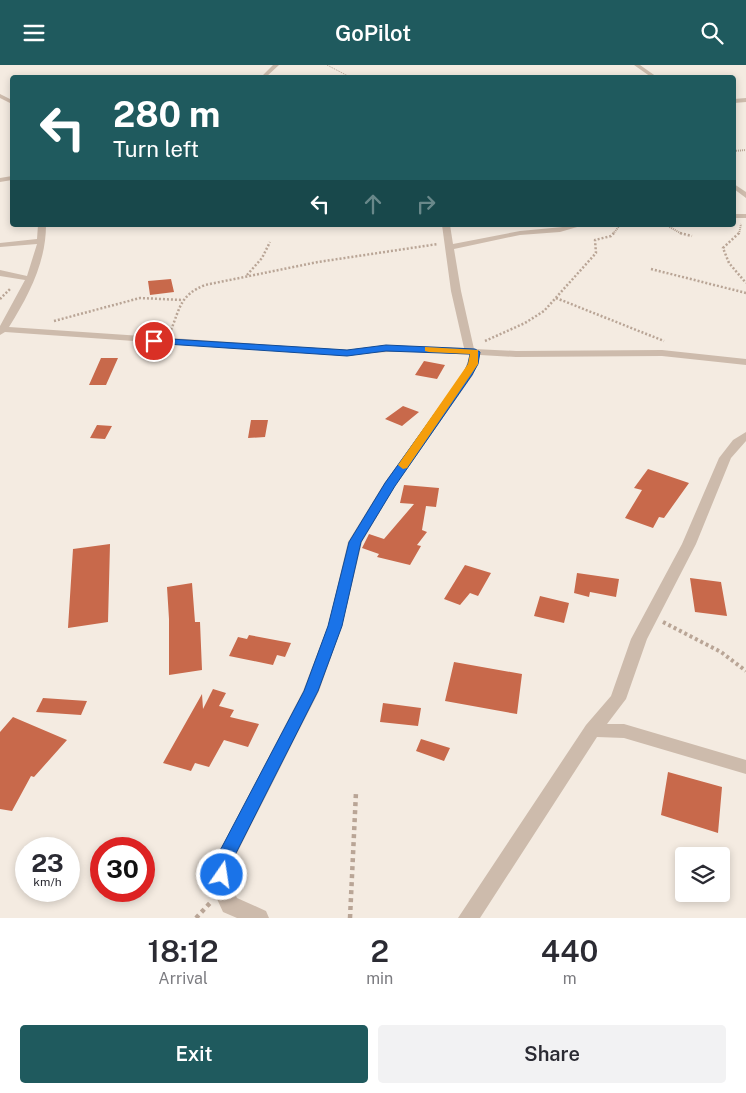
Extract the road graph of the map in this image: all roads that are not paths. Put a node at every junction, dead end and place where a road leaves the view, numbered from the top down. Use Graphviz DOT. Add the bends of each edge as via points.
graph roads {
  1 [pos="276,65"];
  2 [pos="638,65"];
  3 [pos="265,75"];
  4 [pos="651,75"];
  5 [pos="736,188"];
  6 [pos="746,196"];
  7 [pos="42,227"];
  8 [pos="446,227"];
  9 [pos="573,227"];
  10 [pos="42,241"];
  11 [pos="0,245"];
  12 [pos="449,245"];
  13 [pos="0,273"];
  14 [pos="31,279"];
  15 [pos="1,330"];
  16 [pos="472,349"];
  17 [pos="746,362"];
  18 [pos="746,435"];
  19 [pos="592,730"];
  20 [pos="746,767"];
  21 [pos="259,918"];
  22 [pos="468,918"];
  1 -- 3 [label="street"];
  2 -- 4 [label="street"];
  5 -- 6 [label="street"];
  7 -- 10 [label="street"];
  8 -- 12 [label="street"];
  9 -- 12 [label="street"];
  10 -- 11 [label="street"];
  10 -- 14 [label="street"];
  12 -- 16 [label="street" via="456,291"];
  13 -- 14 [label="street"];
  14 -- 15 [label="street"];
  15 -- 16 [label="street" via="347,353 386,348"];
  16 -- 17 [label="street" via="516,354 662,353"];
  16 -- 21 [label="street" via="473,364 468,375 389,485 355,542 335,626 311,691 223,862 222,888 230,905"];
  18 -- 19 [label="street" via="725,458 689,544 639,639 618,699"];
  19 -- 20 [label="street" via="624,731"];
  19 -- 22 [label="street"];
}
